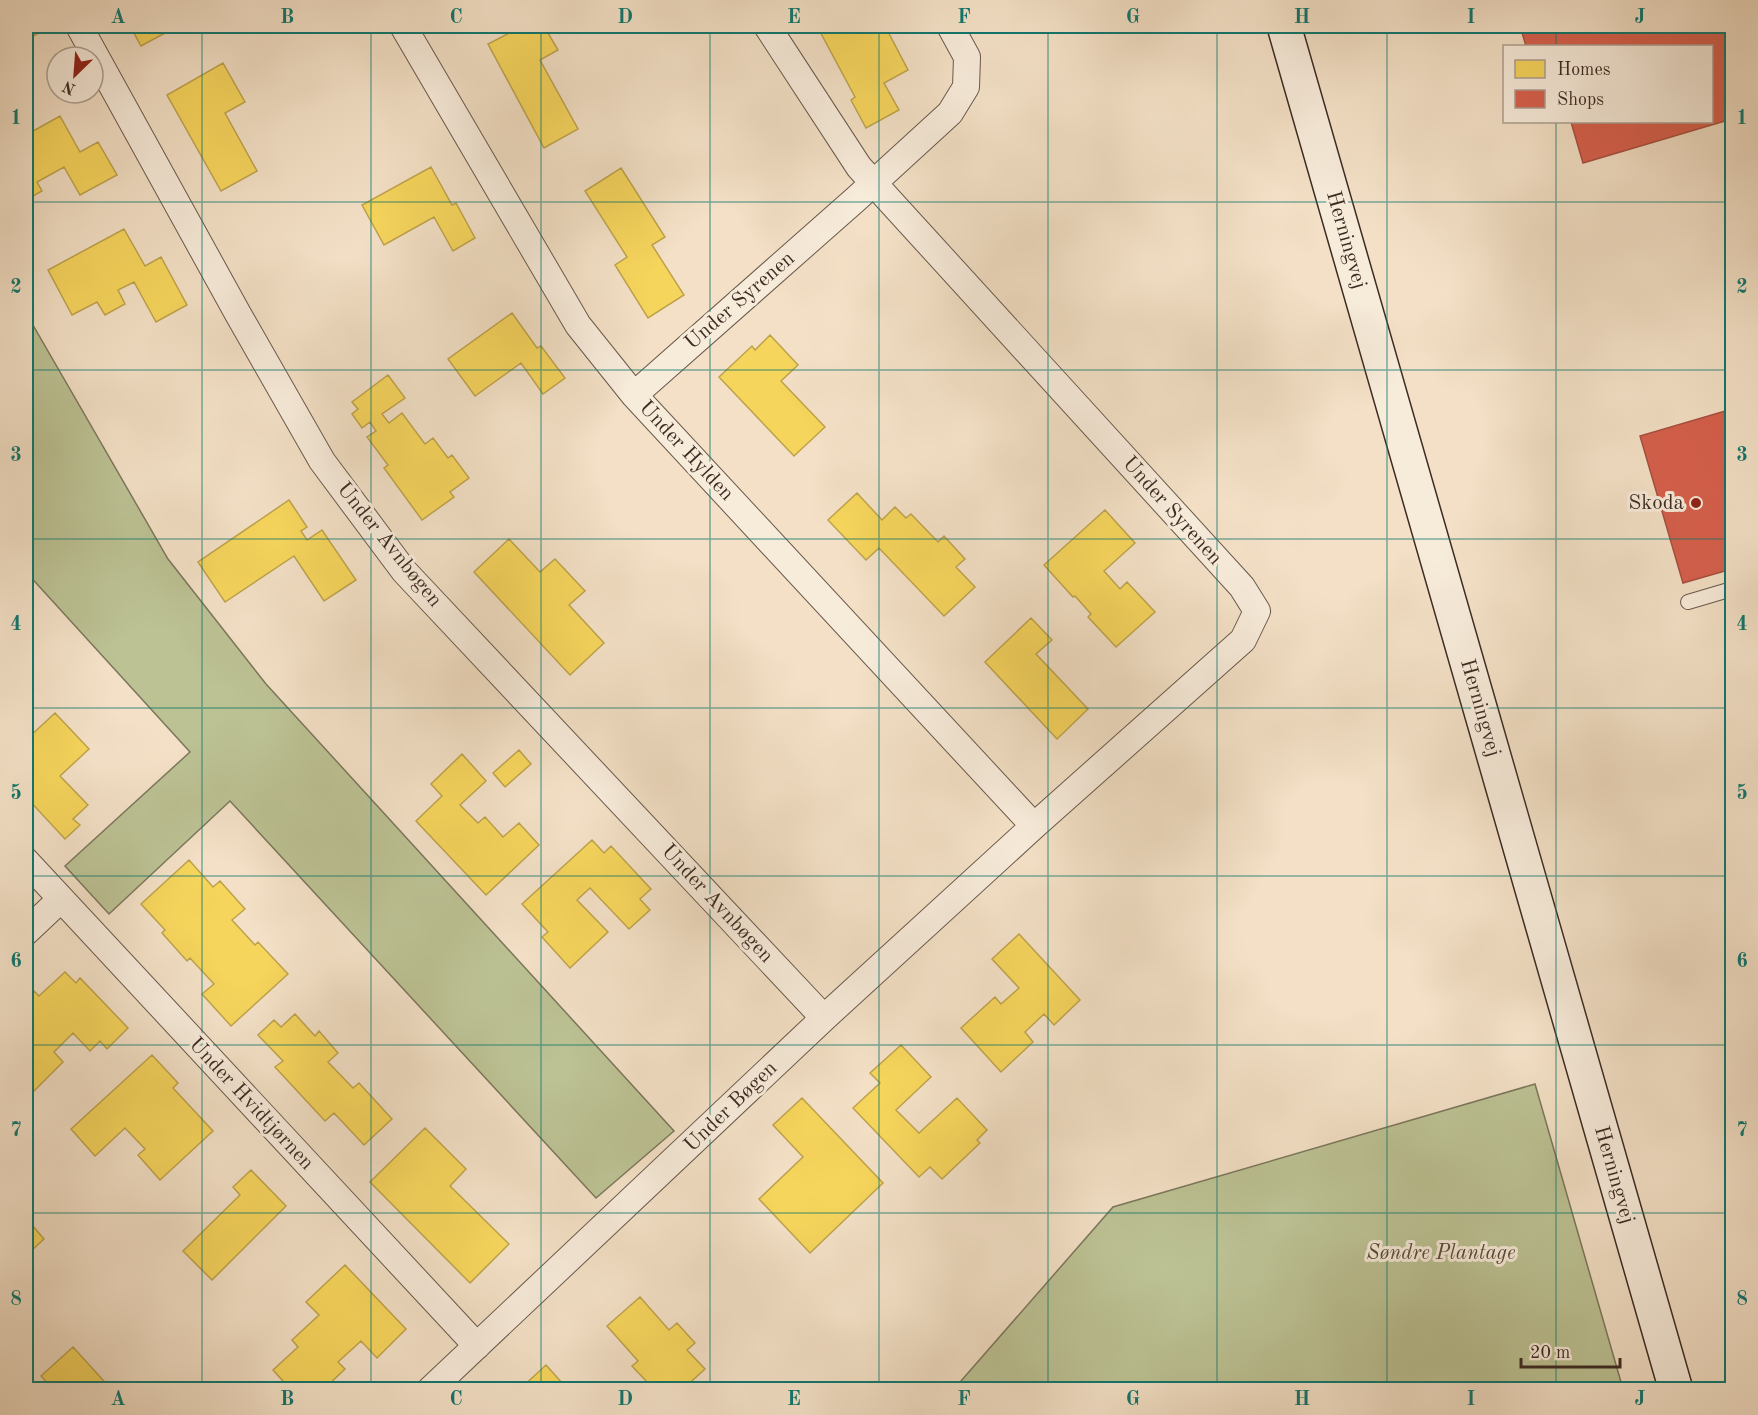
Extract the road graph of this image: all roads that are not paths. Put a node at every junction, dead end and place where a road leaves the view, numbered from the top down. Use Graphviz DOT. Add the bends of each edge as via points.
graph roads {
  1 [pos="79,26"];
  2 [pos="404,26"];
  3 [pos="767,26"];
  4 [pos="950,26"];
  5 [pos="1284,26"];
  6 [pos="874,183"];
  7 [pos="634,395"];
  8 [pos="1732,589"];
  9 [pos="1688,602"];
  10 [pos="1034,826"];
  11 [pos="26,861"];
  12 [pos="61,899"];
  13 [pos="26,932"];
  14 [pos="824,1018"];
  15 [pos="477,1346"];
  16 [pos="430,1389"];
  17 [pos="1676,1389"];
  1 -- 14 [label="street, Under Avnbøgen" via="322,461 404,571"];
  2 -- 7 [label="street, Under Hylden" via="578,325"];
  3 -- 6 [label="street, Under Syrenen" via="859,167"];
  4 -- 6 [label="street, Under Syrenen" via="967,57 966,87 950,113"];
  5 -- 17 [label="main road, Herningvej"];
  6 -- 7 [label="street, Under Syrenen"];
  6 -- 10 [label="street, Under Syrenen" via="1242,587 1257,611 1243,640"];
  7 -- 10 [label="street, Under Hylden"];
  8 -- 9 [label="lane"];
  10 -- 14 [label="street, Under Bøgen"];
  11 -- 12 [label="street, Under Hvidtjørnen"];
  12 -- 13 [label="street"];
  12 -- 15 [label="street, Under Hvidtjørnen"];
  14 -- 15 [label="street, Under Bøgen"];
  15 -- 16 [label="street, Under Bøgen"];
}
